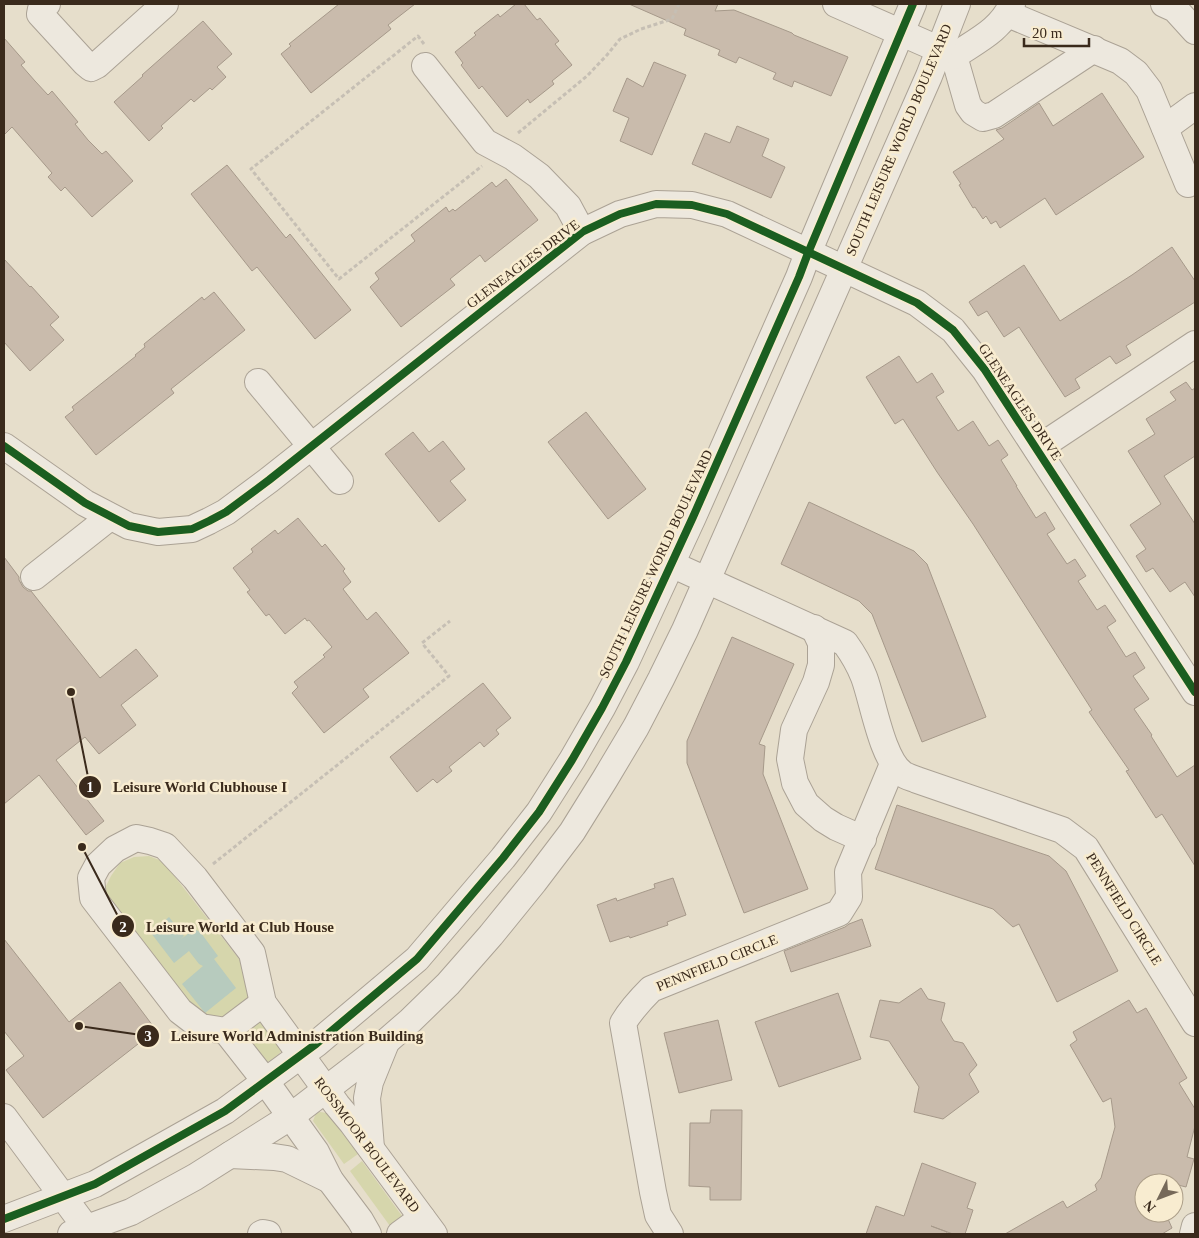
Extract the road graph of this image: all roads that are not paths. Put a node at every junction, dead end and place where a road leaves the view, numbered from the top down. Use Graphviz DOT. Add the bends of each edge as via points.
graph roads {
  1 [pos="46,4"];
  2 [pos="166,4"];
  3 [pos="836,4"];
  4 [pos="913,4"];
  5 [pos="957,4"];
  6 [pos="1164,4"];
  7 [pos="1010,9"];
  8 [pos="1195,31"];
  9 [pos="901,32"];
  10 [pos="1094,49"];
  11 [pos="946,52"];
  12 [pos="427,59"];
  13 [pos="1195,106"];
  14 [pos="1165,128"];
  15 [pos="1188,184"];
  16 [pos="582,232"];
  17 [pos="808,253"];
  18 [pos="844,269"];
  19 [pos="1195,344"];
  20 [pos="258,382"];
  21 [pos="4,446"];
  22 [pos="311,446"];
  23 [pos="1037,450"];
  24 [pos="340,481"];
  25 [pos="110,517"];
  26 [pos="671,564"];
  27 [pos="34,577"];
  28 [pos="707,580"];
  29 [pos="814,628"];
  30 [pos="1195,692"];
  31 [pos="893,764"];
  32 [pos="862,839"];
  33 [pos="263,1003"];
  34 [pos="1195,1023"];
  35 [pos="226,1030"];
  36 [pos="386,1042"];
  37 [pos="301,1055"];
  38 [pos="266,1082"];
  39 [pos="326,1090"];
  40 [pos="290,1116"];
  41 [pos="4,1117"];
  42 [pos="371,1148"];
  43 [pos="230,1155"];
  44 [pos="330,1180"];
  45 [pos="62,1197"];
  46 [pos="4,1219"];
  47 [pos="428,1226"];
  48 [pos="1195,1226"];
  49 [pos="79,1232"];
  50 [pos="261,1234"];
  51 [pos="268,1234"];
  52 [pos="368,1234"];
  53 [pos="400,1234"];
  54 [pos="670,1234"];
  55 [pos="1193,1234"];
  1 -- 2 [label="street" via="40,14 91,68"];
  3 -- 9 [label="street"];
  4 -- 9 [label="street, SOUTH LEISURE WORLD BOULEVARD"];
  5 -- 11 [label="street, SOUTH LEISURE WORLD BOULEVARD"];
  6 -- 8 [label="street" via="1175,8"];
  7 -- 10 [label="street"];
  7 -- 11 [label="street" via="990,33"];
  9 -- 11 [label="street"];
  9 -- 17 [label="street, SOUTH LEISURE WORLD BOULEVARD"];
  10 -- 11 [label="street" via="994,115 983,118 968,105"];
  10 -- 14 [label="street" via="1120,60 1136,73 1149,90"];
  11 -- 18 [label="street, SOUTH LEISURE WORLD BOULEVARD" via="929,76"];
  12 -- 16 [label="street" via="485,142 539,176 568,206"];
  13 -- 14 [label="street"];
  14 -- 15 [label="street"];
  16 -- 17 [label="street, GLENEAGLES DRIVE" via="620,214 656,204 692,205 727,214"];
  16 -- 22 [label="street, GLENEAGLES DRIVE"];
  17 -- 18 [label="street, GLENEAGLES DRIVE"];
  17 -- 26 [label="street, SOUTH LEISURE WORLD BOULEVARD"];
  18 -- 23 [label="street, GLENEAGLES DRIVE" via="917,303 953,330 985,370"];
  18 -- 28 [label="street, SOUTH LEISURE WORLD BOULEVARD"];
  19 -- 23 [label="street, GLENEAGLES DRIVE"];
  20 -- 22 [label="street"];
  21 -- 25 [label="street, GLENEAGLES DRIVE"];
  22 -- 24 [label="street"];
  22 -- 25 [label="street, GLENEAGLES DRIVE" via="226,512 192,529 158,532 129,526"];
  23 -- 30 [label="street, GLENEAGLES DRIVE"];
  25 -- 27 [label="street"];
  26 -- 28 [label="street"];
  26 -- 37 [label="street, SOUTH LEISURE WORLD BOULEVARD" via="602,708 539,812 417,959"];
  28 -- 29 [label="street"];
  28 -- 36 [label="street, SOUTH LEISURE WORLD BOULEVARD" via="636,727 572,832 454,977"];
  29 -- 31 [label="street" via="845,643 857,660"];
  29 -- 32 [label="street" via="821,643 821,665 794,730 790,759 795,783 806,804 822,819"];
  31 -- 32 [label="street, PENNFIELD CIRCLE"];
  31 -- 34 [label="street, PENNFIELD CIRCLE" via="902,774 917,780 1062,830 1086,848"];
  32 -- 54 [label="street, PENNFIELD CIRCLE" via="848,872 849,897 839,913 651,989 623,1023 658,1215"];
  33 -- 35 [label="street"];
  33 -- 35 [label="street" via="252,953 195,878 165,846 136,838 115,849 98,864 92,878 93,898 180,1011 201,1026"];
  33 -- 37 [label="street, ROSSMOOR BOULEVARD"];
  35 -- 38 [label="street"];
  36 -- 39 [label="street, SOUTH LEISURE WORLD BOULEVARD"];
  36 -- 42 [label="street" via="368,1090"];
  37 -- 38 [label="street, SOUTH LEISURE WORLD BOULEVARD"];
  37 -- 39 [label="street, ROSSMOOR BOULEVARD"];
  38 -- 40 [label="street"];
  38 -- 45 [label="street, SOUTH LEISURE WORLD BOULEVARD" via="225,1112 96,1184"];
  39 -- 40 [label="street, SOUTH LEISURE WORLD BOULEVARD"];
  39 -- 42 [label="street, ROSSMOOR BOULEVARD"];
  40 -- 43 [label="street, SOUTH LEISURE WORLD BOULEVARD"];
  40 -- 44 [label="street" via="316,1152"];
  41 -- 45 [label="street"];
  42 -- 47 [label="street, ROSSMOOR BOULEVARD"];
  43 -- 44 [label="street" via="286,1159"];
  43 -- 49 [label="street, SOUTH LEISURE WORLD BOULEVARD" via="131,1212"];
  44 -- 52 [label="street"];
  45 -- 46 [label="street, SOUTH LEISURE WORLD BOULEVARD"];
  45 -- 49 [label="street"];
  47 -- 53 [label="street"];
  48 -- 55 [label="street"];
  50 -- 51 [label="street"];
}
